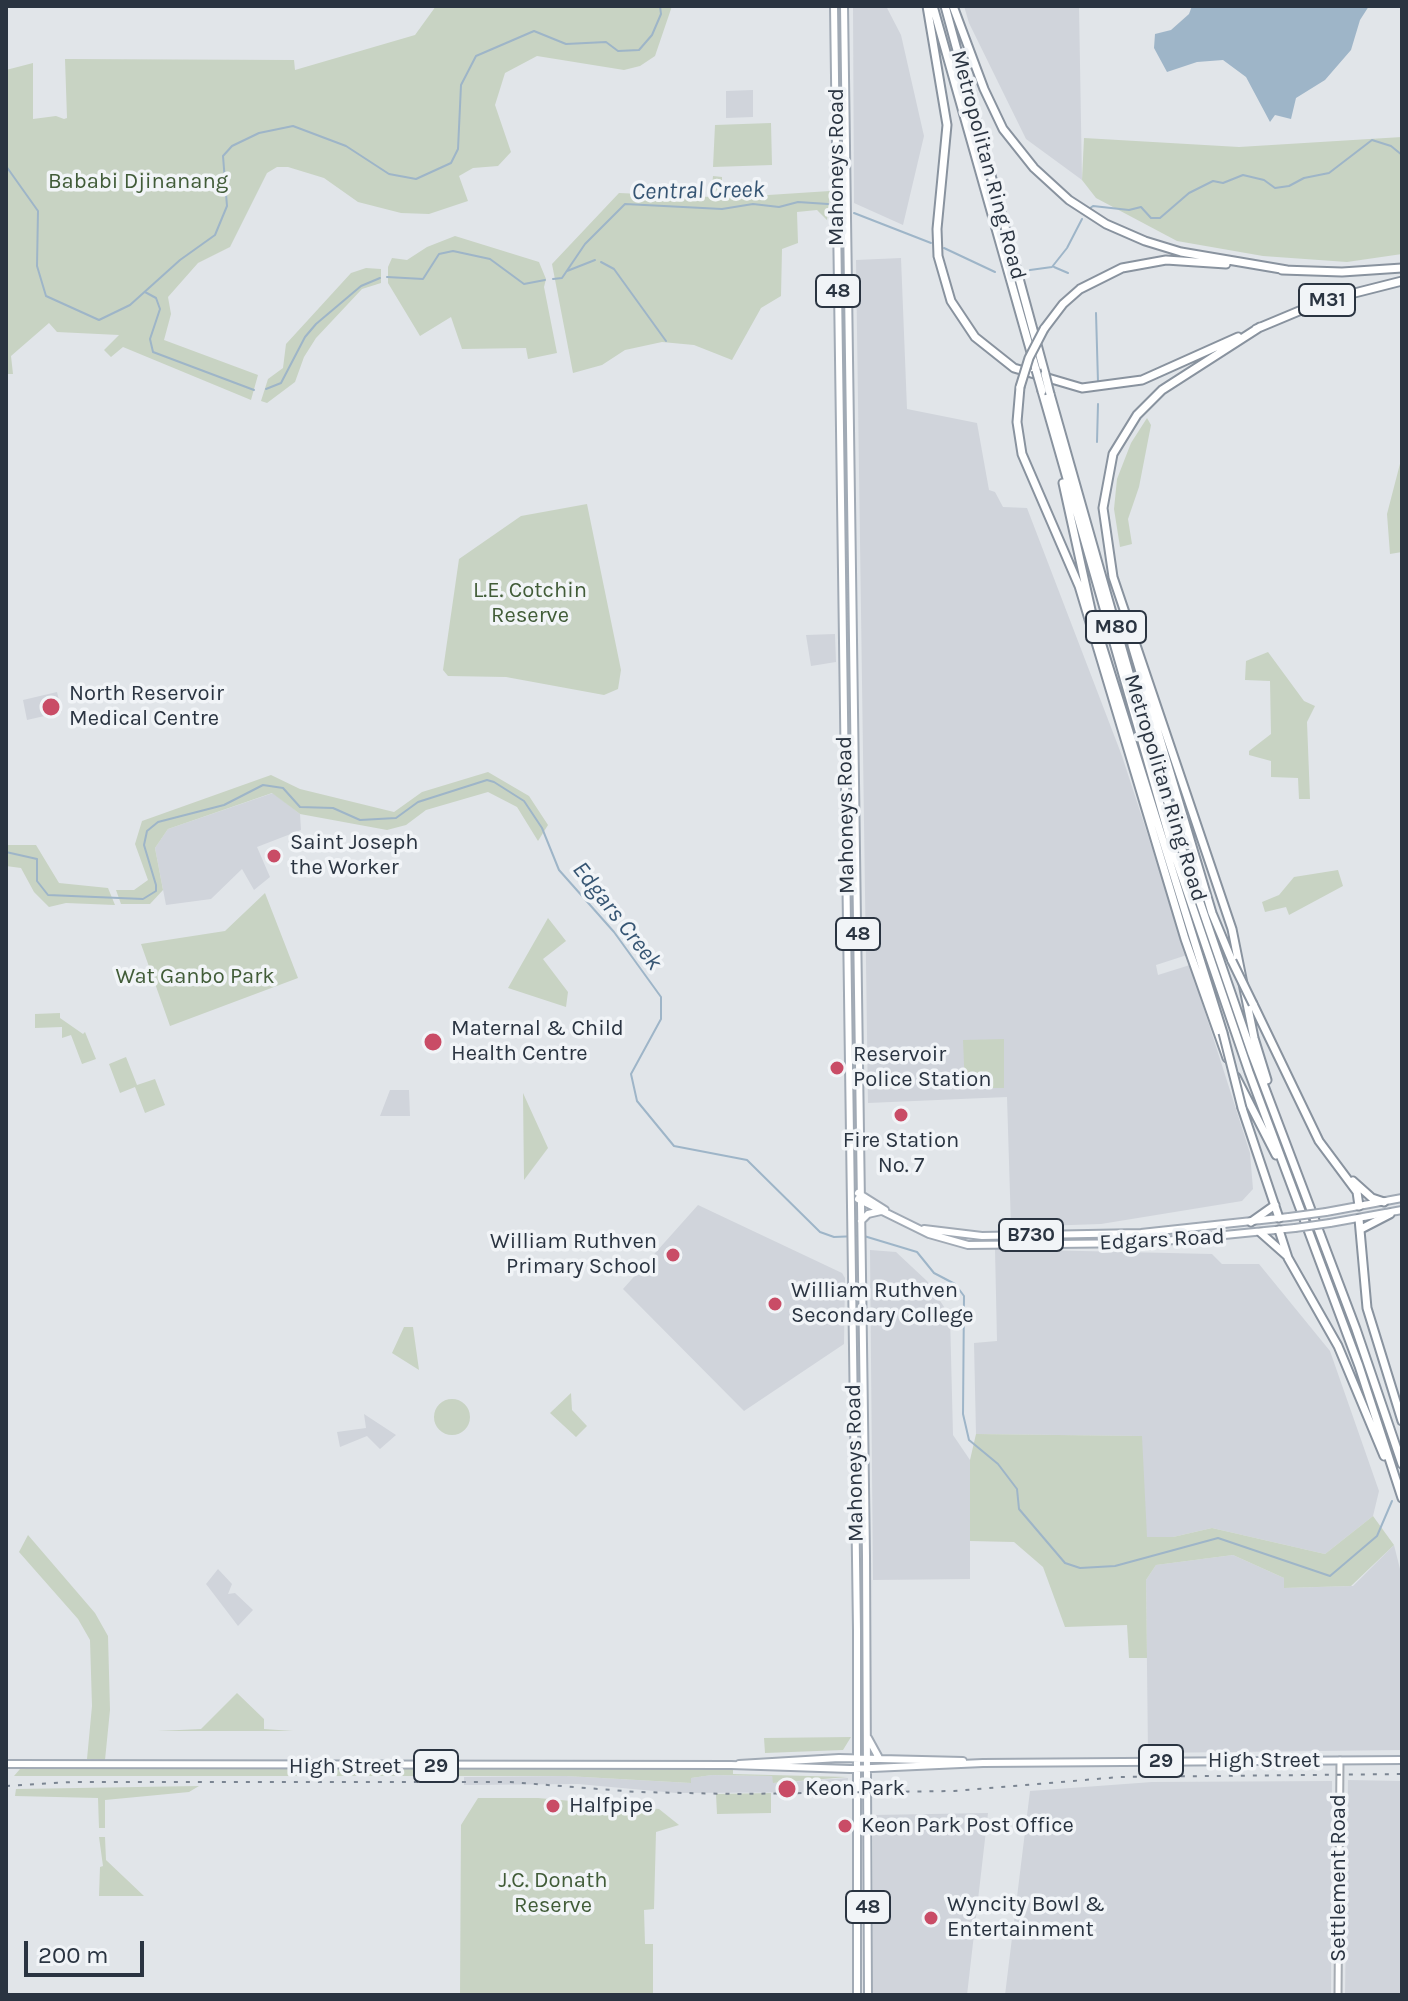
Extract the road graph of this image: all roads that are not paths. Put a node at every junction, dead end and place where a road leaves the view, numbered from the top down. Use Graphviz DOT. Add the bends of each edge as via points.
graph roads {
  1 [pos="834,6"];
  2 [pos="844,6"];
  3 [pos="927,6"];
  4 [pos="933,6"];
  5 [pos="945,6"];
  6 [pos="953,6"];
  7 [pos="836,183"];
  8 [pos="846,183"];
  9 [pos="1402,268"];
  10 [pos="1287,270"];
  11 [pos="1402,281"];
  12 [pos="1260,327"];
  13 [pos="1046,392"];
  14 [pos="1059,452"];
  15 [pos="1132,635"];
  16 [pos="1123,650"];
  17 [pos="1099,651"];
  18 [pos="1190,838"];
  19 [pos="847,878"];
  20 [pos="857,878"];
  21 [pos="1223,1033"];
  22 [pos="1284,1142"];
  23 [pos="849,1160"];
  24 [pos="859,1160"];
  25 [pos="1345,1175"];
  26 [pos="1295,1192"];
  27 [pos="851,1193"];
  28 [pos="860,1197"];
  29 [pos="1402,1198"];
  30 [pos="1384,1202"];
  31 [pos="1275,1205"];
  32 [pos="1359,1206"];
  33 [pos="883,1210"];
  34 [pos="1402,1210"];
  35 [pos="1390,1214"];
  36 [pos="1279,1218"];
  37 [pos="1359,1219"];
  38 [pos="1251,1222"];
  39 [pos="861,1224"];
  40 [pos="924,1229"];
  41 [pos="1361,1229"];
  42 [pos="1279,1230"];
  43 [pos="1261,1233"];
  44 [pos="1288,1258"];
  45 [pos="1402,1421"];
  46 [pos="1402,1464"];
  47 [pos="1402,1499"];
  48 [pos="856,1555"];
  49 [pos="866,1555"];
  50 [pos="856,1715"];
  51 [pos="867,1717"];
  52 [pos="867,1735"];
  53 [pos="857,1745"];
  54 [pos="839,1758"];
  55 [pos="856,1758"];
  56 [pos="866,1758"];
  57 [pos="879,1758"];
  58 [pos="1340,1760"];
  59 [pos="1402,1760"];
  60 [pos="983,1763"];
  61 [pos="6,1764"];
  62 [pos="731,1765"];
  63 [pos="856,1768"];
  64 [pos="867,1768"];
  65 [pos="857,1995"];
  66 [pos="868,1995"];
  67 [pos="1338,1995"];
  1 -- 7 [label="main road, Mahoneys Road / 48"];
  2 -- 8 [label="main road, Mahoneys Road / 48"];
  3 -- 12 [label="highway" via="947,125 938,256 951,301 984,346 1007,364 1043,380 1097,388 1160,374"];
  4 -- 13 [label="highway, Metropolitan Ring Road / M80, bridge"];
  5 -- 13 [label="highway, Metropolitan Ring Road / M80, bridge"];
  6 -- 10 [label="highway" via="1003,129 1069,200 1145,241"];
  7 -- 8 [label="main road"];
  7 -- 19 [label="main road, Mahoneys Road / 48"];
  8 -- 20 [label="main road, Mahoneys Road / 48"];
  9 -- 10 [label="highway, M31"];
  10 -- 17 [label="highway, bridge" via="1189,261 1135,264 1080,289 1052,316 1029,358 1017,422 1022,454 1074,572"];
  11 -- 12 [label="highway, M31" via="1323,301"];
  12 -- 15 [label="highway" via="1154,397 1113,454 1104,495 1105,536"];
  13 -- 14 [label="highway, Metropolitan Ring Road / M80"];
  13 -- 16 [label="highway, Metropolitan Ring Road / M80"];
  14 -- 21 [label="highway" via="1091,610"];
  14 -- 26 [label="highway, Metropolitan Ring Road / M80" via="1174,853"];
  15 -- 18 [label="highway" via="1132,651"];
  15 -- 22 [label="highway" via="1232,929 1254,1038"];
  16 -- 18 [label="highway"];
  16 -- 22 [label="highway, Metropolitan Ring Road / M80" via="1185,859"];
  17 -- 21 [label="highway"];
  17 -- 26 [label="highway" via="1214,1028"];
  18 -- 25 [label="highway, bridge" via="1232,961 1319,1141"];
  19 -- 20 [label="main road"];
  19 -- 23 [label="main road, Mahoneys Road / 48"];
  20 -- 24 [label="main road, Mahoneys Road / 48"];
  21 -- 31 [label="highway, bridge"];
  22 -- 46 [label="highway, Metropolitan Ring Road / M80"];
  23 -- 24 [label="main road"];
  23 -- 27 [label="main road, Mahoneys Road / 48"];
  24 -- 28 [label="main road, Mahoneys Road / 48"];
  25 -- 30 [label="highway"];
  25 -- 32 [label="highway"];
  26 -- 47 [label="highway, Metropolitan Ring Road / M80"];
  27 -- 28 [label="main road, Edgars Road / B730"];
  27 -- 48 [label="main road, Mahoneys Road / 48"];
  28 -- 33 [label="main road, Edgars Road / B730"];
  28 -- 39 [label="main road, Mahoneys Road / 48"];
  29 -- 30 [label="main road, Edgars Road / B730"];
  30 -- 32 [label="main road, Edgars Road / B730"];
  31 -- 36 [label="highway"];
  31 -- 38 [label="highway"];
  32 -- 36 [label="main road, Edgars Road / B730, bridge"];
  32 -- 37 [label="main road"];
  33 -- 39 [label="main road" via="868,1214"];
  33 -- 40 [label="main road, Edgars Road / B730"];
  34 -- 35 [label="main road, Edgars Road / B730"];
  35 -- 37 [label="main road, Edgars Road / B730"];
  35 -- 41 [label="highway"];
  36 -- 38 [label="main road, Edgars Road / B730"];
  36 -- 42 [label="main road"];
  37 -- 41 [label="highway"];
  37 -- 42 [label="main road, Edgars Road / B730, bridge"];
  38 -- 40 [label="main road, Edgars Road / B730" via="1138,1233 982,1236"];
  39 -- 49 [label="main road, Mahoneys Road / 48"];
  40 -- 43 [label="main road, Edgars Road / B730" via="968,1245 1144,1243"];
  41 -- 45 [label="highway" via="1367,1308"];
  42 -- 43 [label="main road, Edgars Road / B730"];
  42 -- 44 [label="highway"];
  43 -- 44 [label="highway"];
  44 -- 47 [label="highway" via="1338,1346"];
  48 -- 49 [label="main road"];
  48 -- 50 [label="main road, Mahoneys Road / 48"];
  49 -- 51 [label="main road, Mahoneys Road / 48"];
  50 -- 51 [label="main road"];
  50 -- 53 [label="main road, Mahoneys Road / 48"];
  51 -- 52 [label="main road, Mahoneys Road / 48"];
  52 -- 56 [label="main road, Mahoneys Road / 48"];
  52 -- 57 [label="main road"];
  53 -- 54 [label="main road"];
  53 -- 55 [label="main road, Mahoneys Road / 48"];
  54 -- 55 [label="main road, High Street / 29"];
  54 -- 62 [label="main road, High Street / 29"];
  55 -- 56 [label="main road, High Street / 29"];
  55 -- 63 [label="main road, Mahoneys Road / 48"];
  56 -- 57 [label="main road, High Street / 29"];
  56 -- 64 [label="main road, Mahoneys Road / 48"];
  57 -- 60 [label="main road, High Street / 29"];
  58 -- 59 [label="main road, High Street / 29"];
  58 -- 60 [label="main road, High Street / 29"];
  58 -- 67 [label="main road, Settlement Road"];
  60 -- 64 [label="main road, High Street / 29"];
  61 -- 62 [label="main road, High Street / 29"];
  62 -- 63 [label="main road, High Street / 29"];
  63 -- 64 [label="main road, High Street / 29"];
  63 -- 65 [label="main road, 48"];
  64 -- 66 [label="main road, 48"];
}
